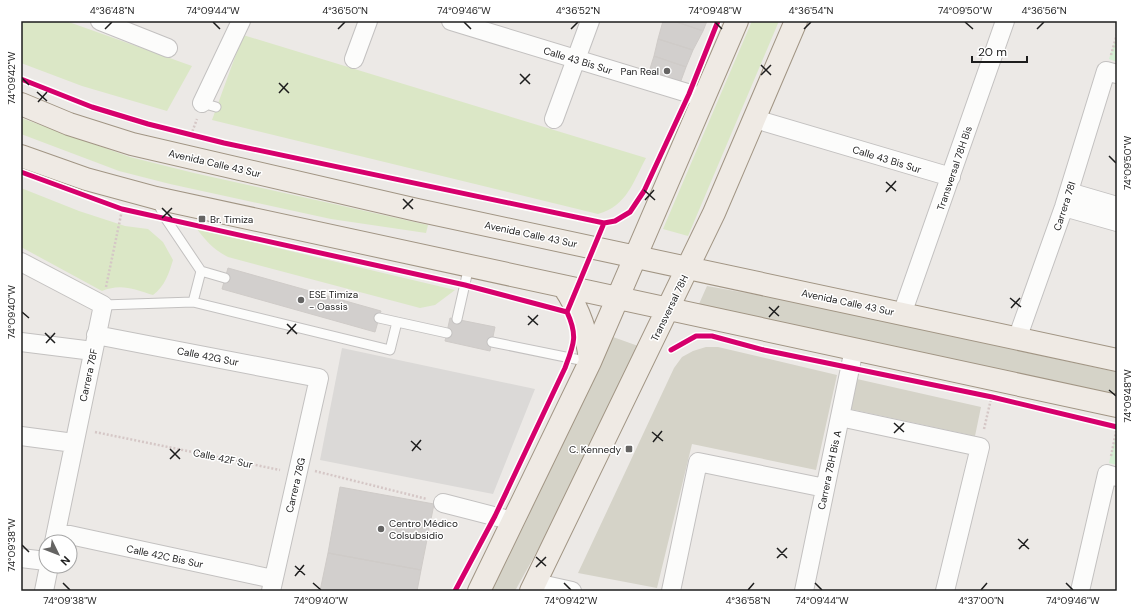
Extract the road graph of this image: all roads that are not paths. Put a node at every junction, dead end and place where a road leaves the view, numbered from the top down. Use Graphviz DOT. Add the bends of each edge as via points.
graph roads {
  1 [pos="100,21"];
  2 [pos="241,21"];
  3 [pos="368,21"];
  4 [pos="451,21"];
  5 [pos="590,21"];
  6 [pos="738,21"];
  7 [pos="796,21"];
  8 [pos="1006,21"];
  9 [pos="168,48"];
  10 [pos="354,59"];
  11 [pos="576,59"];
  12 [pos="1110,79"];
  13 [pos="704,98"];
  14 [pos="21,104"];
  15 [pos="209,105"];
  16 [pos="554,119"];
  17 [pos="755,119"];
  18 [pos="21,156"];
  19 [pos="951,177"];
  20 [pos="156,198"];
  21 [pos="1067,199"];
  22 [pos="1117,206"];
  23 [pos="1117,222"];
  24 [pos="636,256"];
  25 [pos="21,262"];
  26 [pos="469,266"];
  27 [pos="688,268"];
  28 [pos="201,271"];
  29 [pos="225,278"];
  30 [pos="564,287"];
  31 [pos="618,298"];
  32 [pos="193,302"];
  33 [pos="102,305"];
  34 [pos="668,309"];
  35 [pos="902,314"];
  36 [pos="379,318"];
  37 [pos="457,319"];
  38 [pos="397,322"];
  39 [pos="447,333"];
  40 [pos="1017,339"];
  41 [pos="21,342"];
  42 [pos="492,342"];
  43 [pos="95,343"];
  44 [pos="854,349"];
  45 [pos="1117,360"];
  46 [pos="590,362"];
  47 [pos="319,378"];
  48 [pos="1113,416"];
  49 [pos="840,417"];
  50 [pos="21,436"];
  51 [pos="76,436"];
  52 [pos="1112,476"];
  53 [pos="825,488"];
  54 [pos="443,503"];
  55 [pos="513,521"];
  56 [pos="56,534"];
  57 [pos="78,542"];
  58 [pos="21,558"];
  59 [pos="38,560"];
  60 [pos="47,574"];
  61 [pos="272,585"];
  62 [pos="534,587"];
  63 [pos="44,591"];
  64 [pos="479,591"];
  65 [pos="572,591"];
  66 [pos="672,591"];
  67 [pos="804,591"];
  68 [pos="945,591"];
  69 [pos="1080,591"];
  1 -- 9 [label="street"];
  2 -- 15 [label="street"];
  3 -- 10 [label="street"];
  4 -- 11 [label="street, Calle 43 Bis Sur"];
  5 -- 11 [label="street"];
  6 -- 13 [label="main road"];
  7 -- 17 [label="main road, Transversal 78H"];
  8 -- 19 [label="street, Transversal 78H Bis"];
  11 -- 13 [label="street, Calle 43 Bis Sur"];
  11 -- 16 [label="street"];
  12 -- 21 [label="street, Carrera 78I"];
  13 -- 24 [label="main road"];
  14 -- 24 [label="main road, Avenida Calle 43 Sur" via="69,124 132,144 417,210"];
  17 -- 19 [label="street, Calle 43 Bis Sur"];
  17 -- 27 [label="main road, Transversal 78H"];
  18 -- 20 [label="main road" via="86,179"];
  19 -- 35 [label="street, Transversal 78H Bis"];
  20 -- 26 [label="main road"];
  20 -- 28 [label="lane" via="166,219"];
  21 -- 22 [label="street"];
  21 -- 23 [label="street"];
  21 -- 40 [label="street, Carrera 78I"];
  24 -- 27 [label="main road, Avenida Calle 43 Sur"];
  24 -- 31 [label="main road"];
  25 -- 33 [label="street"];
  26 -- 30 [label="main road"];
  26 -- 37 [label="lane"];
  27 -- 34 [label="main road, Transversal 78H"];
  27 -- 35 [label="main road, Avenida Calle 43 Sur"];
  28 -- 29 [label="lane"];
  28 -- 32 [label="lane"];
  30 -- 31 [label="main road"];
  30 -- 46 [label="main road" via="583,323"];
  31 -- 34 [label="main road"];
  31 -- 46 [label="main road"];
  32 -- 33 [label="lane"];
  32 -- 38 [label="lane" via="390,350"];
  33 -- 43 [label="street, Carrera 78F"];
  34 -- 44 [label="main road"];
  34 -- 62 [label="main road, Transversal 78H"];
  35 -- 40 [label="main road, Avenida Calle 43 Sur"];
  36 -- 38 [label="lane"];
  38 -- 39 [label="lane"];
  40 -- 45 [label="main road, Avenida Calle 43 Sur"];
  41 -- 43 [label="street, Calle 42G Sur"];
  42 -- 46 [label="lane"];
  43 -- 47 [label="street, Calle 42G Sur"];
  43 -- 51 [label="street, Carrera 78F"];
  44 -- 48 [label="main road"];
  44 -- 49 [label="street, Carrera 78H Bis A"];
  46 -- 55 [label="main road"];
  47 -- 61 [label="street, Carrera 78G"];
  49 -- 53 [label="street, Carrera 78H Bis A"];
  49 -- 68 [label="street" via="980,447"];
  50 -- 51 [label="street"];
  51 -- 56 [label="street, Carrera 78F"];
  52 -- 69 [label="street"];
  53 -- 66 [label="street" via="698,462"];
  53 -- 67 [label="street, Carrera 78H Bis A"];
  54 -- 55 [label="street"];
  55 -- 64 [label="main road"];
  57 -- 61 [label="street, Calle 42C Bis Sur"];
  58 -- 59 [label="street"];
  60 -- 63 [label="street"];
  62 -- 65 [label="street"];
}
